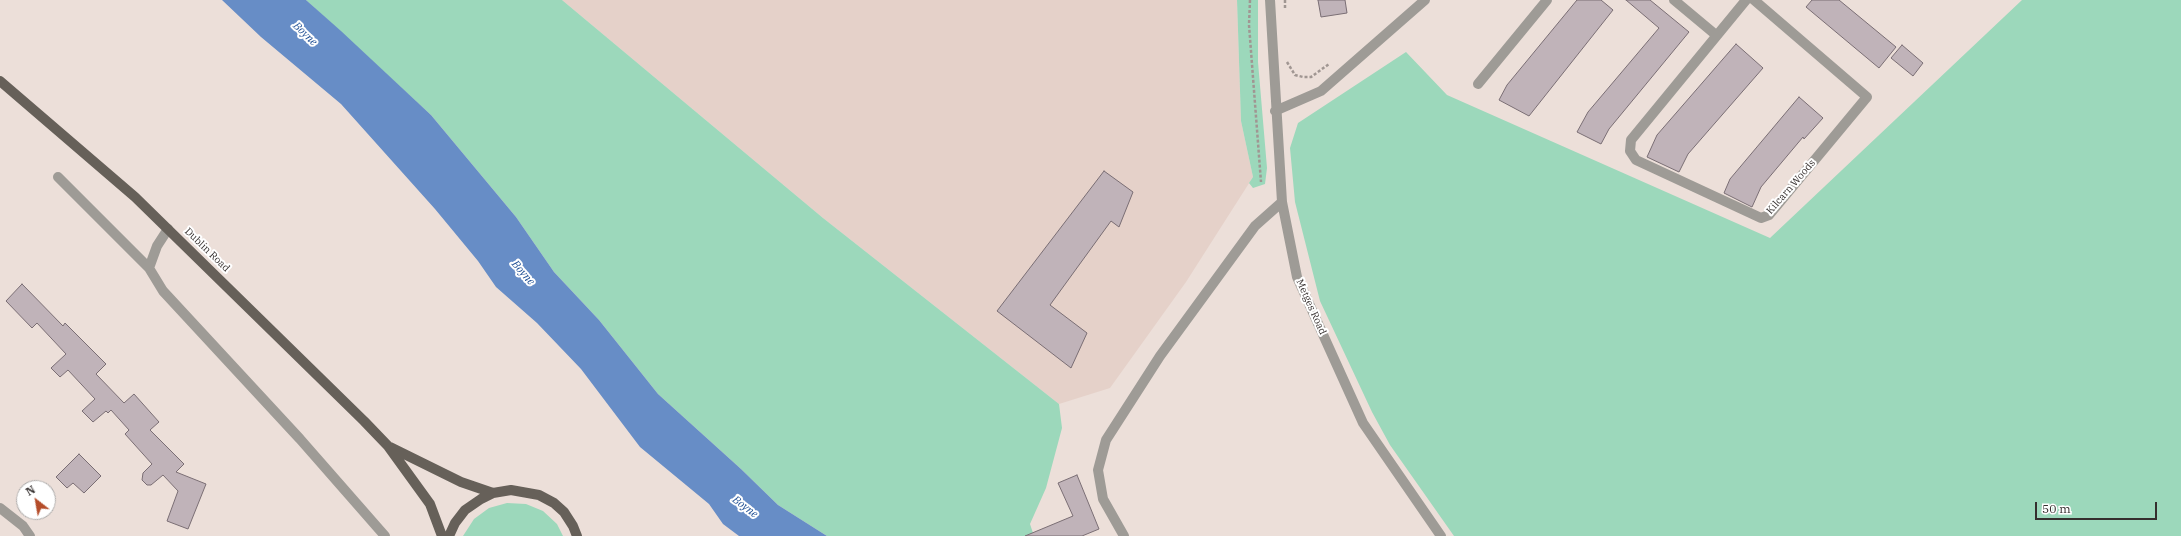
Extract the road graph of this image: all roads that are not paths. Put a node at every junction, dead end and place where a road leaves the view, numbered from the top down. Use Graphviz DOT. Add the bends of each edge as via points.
graph roads {
  1 [pos="1270,0"];
  2 [pos="1425,0"];
  3 [pos="1547,0"];
  4 [pos="1674,0"];
  5 [pos="1746,0"];
  6 [pos="1754,0"];
  7 [pos="1716,35"];
  8 [pos="0,82"];
  9 [pos="1478,84"];
  10 [pos="1275,111"];
  11 [pos="58,177"];
  12 [pos="1282,202"];
  13 [pos="168,229"];
  14 [pos="149,268"];
  15 [pos="388,446"];
  16 [pos="493,493"];
  17 [pos="0,508"];
  18 [pos="30,536"];
  19 [pos="385,536"];
  20 [pos="442,536"];
  21 [pos="449,536"];
  22 [pos="577,536"];
  23 [pos="1124,536"];
  24 [pos="1441,536"];
  1 -- 10 [label="street, Metges Road"];
  2 -- 10 [label="street" via="1321,91"];
  3 -- 9 [label="street"];
  4 -- 7 [label="street"];
  5 -- 7 [label="street, Kilcarn Woods"];
  6 -- 7 [label="street, Kilcarn Woods" via="1867,96 1769,215 1761,218 1636,160 1630,151 1631,140"];
  8 -- 13 [label="main road, Dublin Road" via="135,197"];
  10 -- 12 [label="street, Metges Road"];
  11 -- 14 [label="street"];
  12 -- 23 [label="street" via="1251,232 1160,356 1106,440 1098,470 1103,499"];
  12 -- 24 [label="street, Metges Road" via="1297,277 1363,423"];
  13 -- 14 [label="street" via="157,246"];
  13 -- 15 [label="main road, Dublin Road"];
  14 -- 19 [label="street" via="163,291 300,439"];
  15 -- 16 [label="main road" via="462,482"];
  15 -- 20 [label="main road" via="430,504"];
  16 -- 21 [label="main road" via="465,510"];
  16 -- 22 [label="main road" via="511,490 539,495 564,512"];
  17 -- 18 [label="street" via="23,526"];
}
